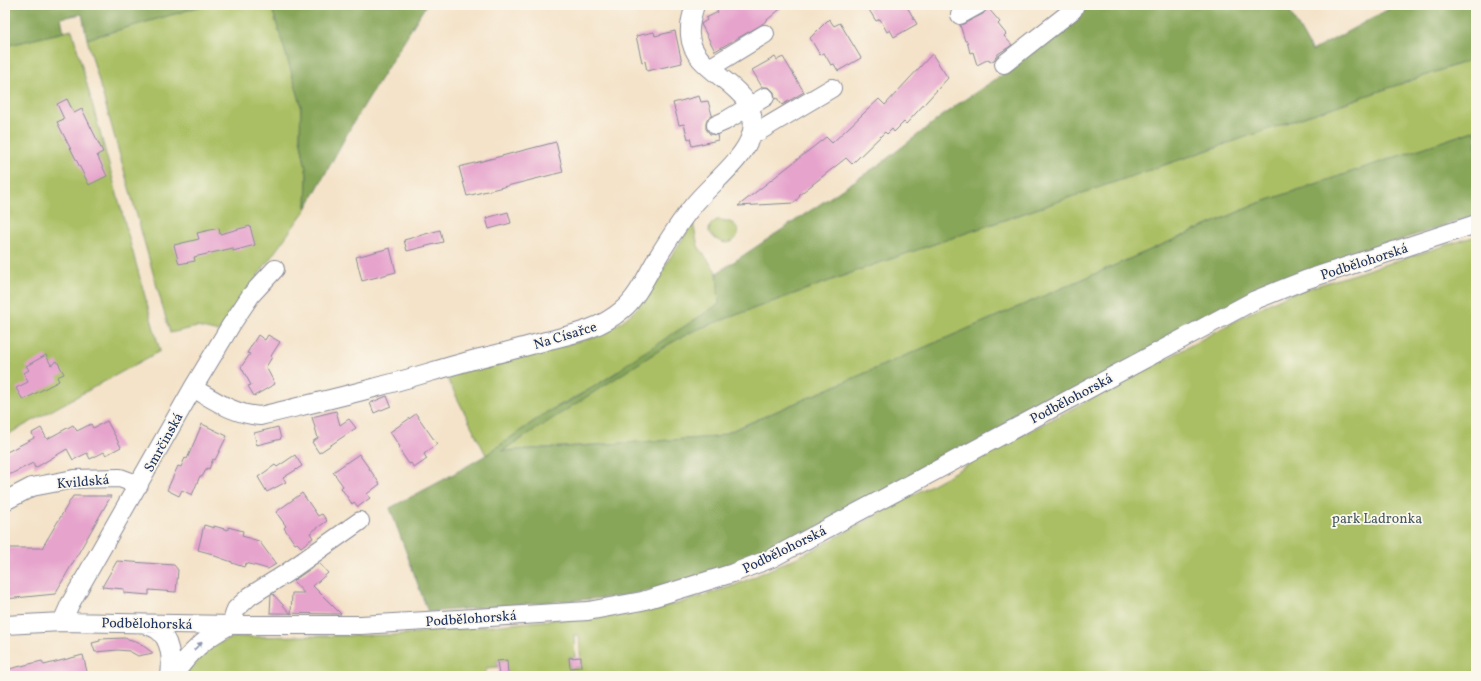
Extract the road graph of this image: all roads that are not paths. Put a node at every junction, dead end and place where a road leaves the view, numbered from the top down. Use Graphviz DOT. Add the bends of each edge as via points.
graph roads {
  1 [pos="695,5"];
  2 [pos="978,5"];
  3 [pos="1075,5"];
  4 [pos="960,15"];
  5 [pos="765,34"];
  6 [pos="1004,64"];
  7 [pos="711,67"];
  8 [pos="832,88"];
  9 [pos="757,102"];
  10 [pos="716,125"];
  11 [pos="751,136"];
  12 [pos="1476,224"];
  13 [pos="274,269"];
  14 [pos="193,388"];
  15 [pos="139,485"];
  16 [pos="5,500"];
  17 [pos="360,521"];
  18 [pos="62,622"];
  19 [pos="140,622"];
  20 [pos="175,624"];
  21 [pos="5,625"];
  22 [pos="231,625"];
  23 [pos="166,640"];
  24 [pos="171,676"];
  1 -- 7 [label="street" via="690,20 690,36 695,51 704,63"];
  2 -- 4 [label="street"];
  3 -- 6 [label="street" via="1073,10"];
  5 -- 7 [label="street"];
  7 -- 9 [label="street" via="743,96"];
  8 -- 11 [label="street"];
  9 -- 10 [label="street"];
  9 -- 11 [label="street, Na Císařce"];
  11 -- 14 [label="street, Na Císařce" via="740,156 690,210 624,309 608,321 583,332 260,416 236,412"];
  12 -- 22 [label="street, Podbělohorská" via="1305,280 1254,300 772,558 733,574 642,601 588,611 361,625"];
  13 -- 14 [label="street, Smrčinská" via="251,295"];
  14 -- 15 [label="street, Smrčinská"];
  15 -- 16 [label="street, Kvildská" via="120,478 74,479 32,488"];
  15 -- 18 [label="street, Smrčinská"];
  17 -- 22 [label="street" via="250,596 236,610"];
  18 -- 19 [label="street, Podbělohorská"];
  18 -- 21 [label="street, Podbělohorská"];
  19 -- 20 [label="street, Podbělohorská"];
  19 -- 23 [label="street" via="156,628"];
  20 -- 22 [label="street, Podbělohorská"];
  20 -- 23 [label="street"];
  24 -- 22 [label="street, one-way" via="203,641"];
  23 -- 24 [label="street" via="172,661"];
}
